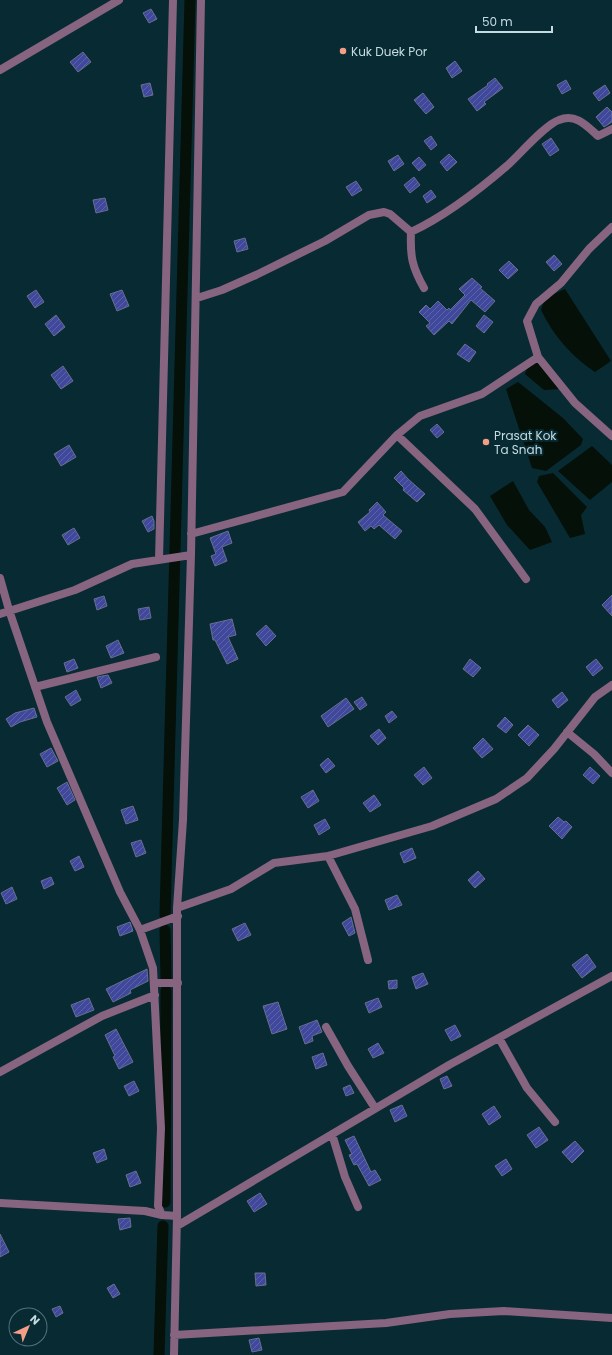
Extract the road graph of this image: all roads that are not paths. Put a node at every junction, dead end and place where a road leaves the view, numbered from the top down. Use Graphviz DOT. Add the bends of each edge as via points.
graph roads {
  1 [pos="119,0"];
  2 [pos="173,0"];
  3 [pos="201,0"];
  4 [pos="0,70"];
  5 [pos="612,129"];
  6 [pos="612,227"];
  7 [pos="411,232"];
  8 [pos="424,288"];
  9 [pos="197,298"];
  10 [pos="538,357"];
  11 [pos="398,435"];
  12 [pos="612,436"];
  13 [pos="191,534"];
  14 [pos="191,555"];
  15 [pos="159,560"];
  16 [pos="0,578"];
  17 [pos="526,579"];
  18 [pos="9,610"];
  19 [pos="0,614"];
  20 [pos="156,658"];
  21 [pos="612,685"];
  22 [pos="35,687"];
  23 [pos="567,732"];
  24 [pos="612,773"];
  25 [pos="328,856"];
  26 [pos="178,912"];
  27 [pos="140,930"];
  28 [pos="368,960"];
  29 [pos="612,976"];
  30 [pos="154,983"];
  31 [pos="178,983"];
  32 [pos="155,994"];
  33 [pos="326,1027"];
  34 [pos="499,1038"];
  35 [pos="0,1072"];
  36 [pos="374,1108"];
  37 [pos="555,1122"];
  38 [pos="332,1134"];
  39 [pos="0,1203"];
  40 [pos="358,1208"];
  41 [pos="162,1215"];
  42 [pos="177,1216"];
  43 [pos="177,1226"];
  44 [pos="612,1318"];
  45 [pos="174,1335"];
  46 [pos="174,1355"];
  1 -- 4 [label="street"];
  2 -- 15 [label="street"];
  3 -- 9 [label="street"];
  5 -- 7 [label="street" via="598,136 587,125 574,118 558,120 509,164 451,210"];
  6 -- 10 [label="street" via="531,312 528,321"];
  7 -- 8 [label="street" via="411,259 415,273"];
  7 -- 9 [label="street" via="390,214 384,212 369,215 256,276"];
  9 -- 13 [label="street"];
  10 -- 11 [label="street" via="482,394 420,416"];
  10 -- 12 [label="street" via="575,403"];
  11 -- 13 [label="street" via="343,492"];
  11 -- 17 [label="street" via="476,509"];
  13 -- 14 [label="street"];
  14 -- 15 [label="street"];
  14 -- 26 [label="street"];
  15 -- 18 [label="street" via="132,564 75,590"];
  16 -- 18 [label="street"];
  18 -- 19 [label="street"];
  18 -- 22 [label="street"];
  20 -- 22 [label="street"];
  21 -- 23 [label="street" via="595,698"];
  22 -- 27 [label="street" via="47,722 117,885"];
  23 -- 24 [label="street"];
  23 -- 25 [label="street" via="527,778 496,799 432,826"];
  25 -- 26 [label="street" via="274,863 232,889"];
  25 -- 28 [label="street" via="355,909"];
  26 -- 27 [label="street"];
  26 -- 31 [label="street"];
  27 -- 30 [label="street" via="153,968"];
  29 -- 34 [label="street"];
  30 -- 31 [label="street"];
  30 -- 32 [label="street"];
  31 -- 42 [label="street"];
  32 -- 35 [label="street" via="102,1016"];
  32 -- 41 [label="street" via="161,1128 158,1206"];
  33 -- 36 [label="street"];
  34 -- 36 [label="street"];
  34 -- 37 [label="street" via="527,1088"];
  36 -- 38 [label="street"];
  38 -- 40 [label="street"];
  38 -- 43 [label="street"];
  39 -- 41 [label="street" via="145,1211"];
  41 -- 42 [label="street"];
  42 -- 43 [label="street"];
  43 -- 45 [label="street"];
  44 -- 45 [label="street" via="504,1311 450,1314 386,1324"];
  45 -- 46 [label="street"];
}
